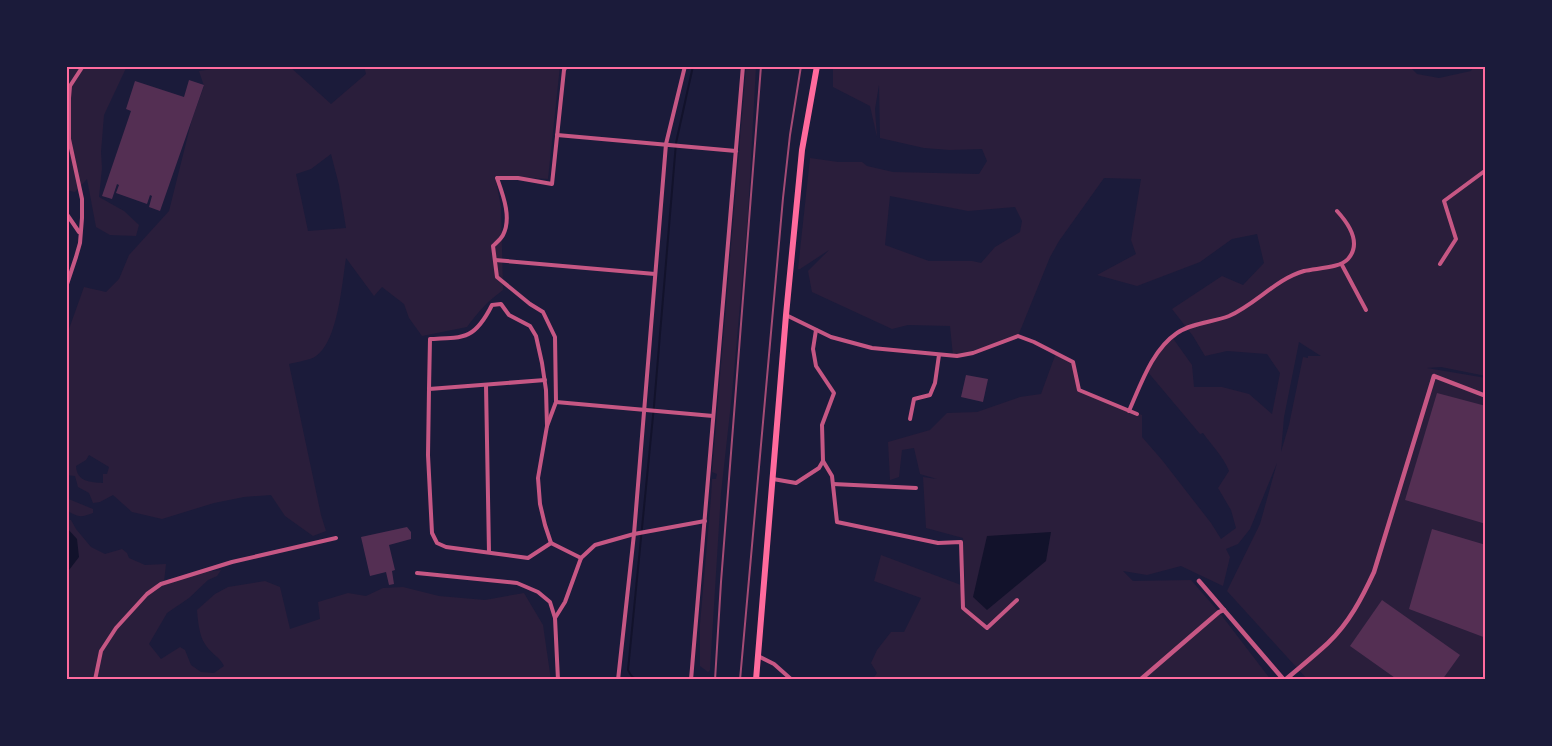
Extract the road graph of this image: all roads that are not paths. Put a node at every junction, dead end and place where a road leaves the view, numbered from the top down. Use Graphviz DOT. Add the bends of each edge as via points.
graph roads {
  1 [pos="83,66"];
  2 [pos="566,66"];
  3 [pos="685,66"];
  4 [pos="743,66"];
  5 [pos="817,66"];
  6 [pos="557,135"];
  7 [pos="666,144"];
  8 [pos="736,151"];
  9 [pos="1486,170"];
  10 [pos="1337,211"];
  11 [pos="66,213"];
  12 [pos="80,233"];
  13 [pos="495,260"];
  14 [pos="1440,264"];
  15 [pos="1342,265"];
  16 [pos="655,274"];
  17 [pos="66,287"];
  18 [pos="1366,310"];
  19 [pos="786,315"];
  20 [pos="816,330"];
  21 [pos="939,355"];
  22 [pos="544,380"];
  23 [pos="486,385"];
  24 [pos="429,389"];
  25 [pos="1486,396"];
  26 [pos="556,402"];
  27 [pos="644,411"];
  28 [pos="1129,411"];
  29 [pos="1137,414"];
  30 [pos="713,416"];
  31 [pos="910,419"];
  32 [pos="547,426"];
  33 [pos="823,461"];
  34 [pos="773,479"];
  35 [pos="833,484"];
  36 [pos="916,488"];
  37 [pos="705,521"];
  38 [pos="634,534"];
  39 [pos="336,538"];
  40 [pos="551,543"];
  41 [pos="489,552"];
  42 [pos="581,558"];
  43 [pos="417,573"];
  44 [pos="1199,580"];
  45 [pos="1017,600"];
  46 [pos="1224,610"];
  47 [pos="555,618"];
  48 [pos="758,656"];
  49 [pos="692,677"];
  50 [pos="95,680"];
  51 [pos="558,680"];
  52 [pos="618,680"];
  53 [pos="756,680"];
  54 [pos="792,680"];
  55 [pos="1140,680"];
  56 [pos="1285,680"];
  1 -- 12 [label="street" via="70,86 68,110 71,150 82,199"];
  2 -- 6 [label="street"];
  3 -- 7 [label="street"];
  4 -- 8 [label="street"];
  5 -- 19 [label="main road" via="802,150"];
  6 -- 7 [label="street"];
  6 -- 13 [label="street" via="552,184 497,178 507,221 503,235 493,246"];
  7 -- 8 [label="street"];
  7 -- 16 [label="street"];
  8 -- 30 [label="street"];
  9 -- 14 [label="street" via="1444,201 1456,239"];
  10 -- 15 [label="street" via="1351,229 1353,241 1353,251"];
  11 -- 12 [label="street"];
  12 -- 17 [label="street"];
  13 -- 16 [label="street"];
  13 -- 26 [label="street" via="497,277 543,312 555,337"];
  15 -- 18 [label="street"];
  15 -- 28 [label="street" via="1299,273 1229,316 1178,332 1154,358"];
  16 -- 27 [label="street"];
  19 -- 20 [label="street"];
  19 -- 34 [label="main road"];
  20 -- 21 [label="street" via="831,338 872,348"];
  20 -- 33 [label="street" via="816,366 834,393 822,425"];
  21 -- 28 [label="street" via="973,353 1018,336 1073,362 1079,390"];
  21 -- 31 [label="street" via="930,395 914,399"];
  22 -- 23 [label="street"];
  22 -- 24 [label="street" via="536,336 530,326 508,315 501,304 492,304 473,333 430,339"];
  22 -- 32 [label="street"];
  23 -- 24 [label="street"];
  23 -- 41 [label="street"];
  24 -- 41 [label="street" via="432,533 437,543 446,547"];
  25 -- 56 [label="street" via="1434,376 1374,572 1361,600 1329,642"];
  26 -- 27 [label="street"];
  26 -- 32 [label="street"];
  27 -- 30 [label="street"];
  27 -- 38 [label="street"];
  28 -- 29 [label="street"];
  30 -- 37 [label="street"];
  32 -- 40 [label="street" via="538,478 540,504"];
  33 -- 34 [label="street" via="796,483"];
  33 -- 35 [label="street"];
  34 -- 48 [label="main road"];
  35 -- 36 [label="street"];
  35 -- 45 [label="street" via="837,522 938,543 961,542 963,608 987,628"];
  37 -- 38 [label="street"];
  37 -- 49 [label="street"];
  38 -- 42 [label="street" via="595,546"];
  38 -- 52 [label="street"];
  39 -- 50 [label="street" via="232,562 161,584 116,628 101,651"];
  40 -- 41 [label="street" via="528,558"];
  40 -- 42 [label="street"];
  42 -- 47 [label="street"];
  43 -- 47 [label="street" via="517,583 538,592 550,603"];
  44 -- 46 [label="street"];
  46 -- 55 [label="street"];
  46 -- 56 [label="street"];
  47 -- 51 [label="street"];
  48 -- 53 [label="main road"];
  48 -- 54 [label="street"];
}
